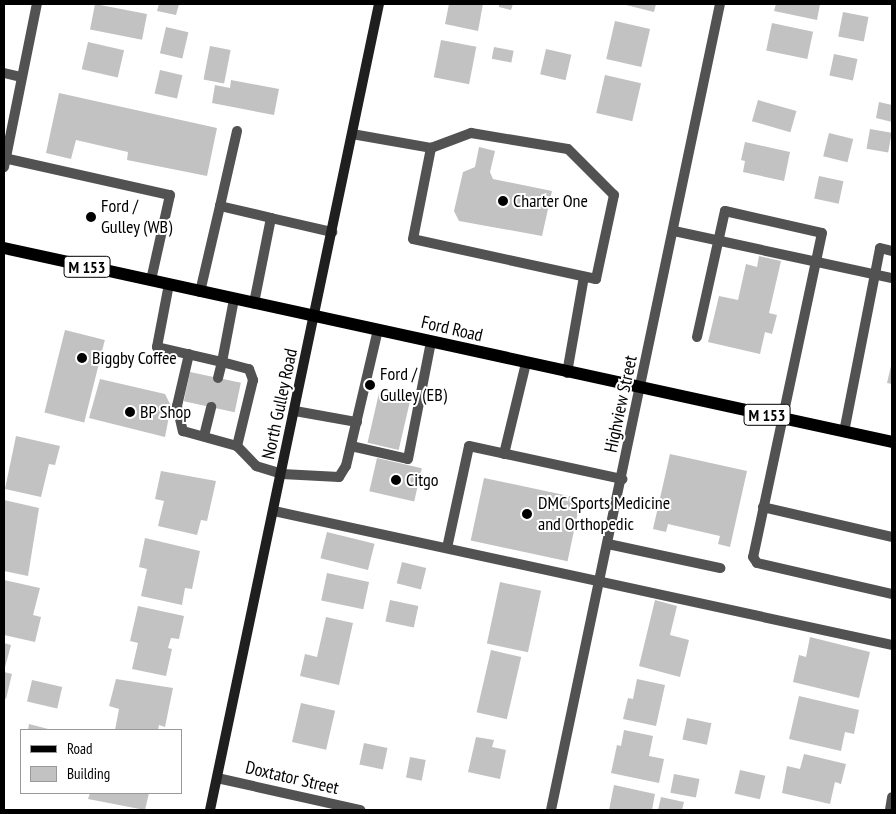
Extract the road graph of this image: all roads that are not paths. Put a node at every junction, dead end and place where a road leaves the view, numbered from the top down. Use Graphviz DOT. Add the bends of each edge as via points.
graph roads {
  1 [pos="37,4"];
  2 [pos="379,4"];
  3 [pos="720,4"];
  4 [pos="4,73"];
  5 [pos="22,77"];
  6 [pos="237,131"];
  7 [pos="352,134"];
  8 [pos="431,148"];
  9 [pos="4,161"];
  10 [pos="220,206"];
  11 [pos="271,218"];
  12 [pos="674,231"];
  13 [pos="332,232"];
  14 [pos="718,240"];
  15 [pos="4,248"];
  16 [pos="892,251"];
  17 [pos="815,262"];
  18 [pos="875,275"];
  19 [pos="584,276"];
  20 [pos="892,278"];
  21 [pos="151,280"];
  22 [pos="169,284"];
  23 [pos="200,292"];
  24 [pos="234,299"];
  25 [pos="254,303"];
  26 [pos="315,315"];
  27 [pos="378,330"];
  28 [pos="697,337"];
  29 [pos="431,342"];
  30 [pos="189,354"];
  31 [pos="222,362"];
  32 [pos="526,363"];
  33 [pos="567,372"];
  34 [pos="218,378"];
  35 [pos="641,388"];
  36 [pos="211,407"];
  37 [pos="295,411"];
  38 [pos="783,419"];
  39 [pos="357,422"];
  40 [pos="844,432"];
  41 [pos="204,436"];
  42 [pos="892,442"];
  43 [pos="237,446"];
  44 [pos="351,446"];
  45 [pos="504,454"];
  46 [pos="282,474"];
  47 [pos="622,479"];
  48 [pos="763,507"];
  49 [pos="274,511"];
  50 [pos="892,537"];
  51 [pos="608,544"];
  52 [pos="447,548"];
  53 [pos="720,568"];
  54 [pos="600,581"];
  55 [pos="892,594"];
  56 [pos="892,645"];
  57 [pos="217,778"];
  58 [pos="892,798"];
  59 [pos="210,810"];
  60 [pos="360,810"];
  61 [pos="551,810"];
  62 [pos="890,810"];
  1 -- 5 [label="street"];
  2 -- 7 [label="street, North Gulley Road"];
  3 -- 12 [label="street, Highview Street"];
  4 -- 5 [label="street"];
  5 -- 9 [label="street"];
  6 -- 10 [label="street"];
  7 -- 8 [label="street"];
  7 -- 13 [label="street, North Gulley Road"];
  8 -- 19 [label="street" via="413,239"];
  8 -- 19 [label="street" via="471,133 568,149 614,195 596,279"];
  9 -- 21 [label="street" via="170,195"];
  10 -- 11 [label="street"];
  10 -- 23 [label="street"];
  11 -- 13 [label="street"];
  11 -- 25 [label="street"];
  12 -- 14 [label="street"];
  12 -- 35 [label="street, Highview Street"];
  13 -- 26 [label="street, North Gulley Road"];
  14 -- 17 [label="street"];
  14 -- 17 [label="street" via="724,211 822,233"];
  14 -- 28 [label="street"];
  15 -- 21 [label="main road, Ford Road / M 153"];
  16 -- 18 [label="street" via="880,248"];
  17 -- 18 [label="street"];
  17 -- 38 [label="street"];
  18 -- 20 [label="street"];
  18 -- 40 [label="street"];
  19 -- 33 [label="street"];
  21 -- 22 [label="main road, Ford Road / M 153"];
  22 -- 23 [label="main road, Ford Road / M 153"];
  22 -- 30 [label="street" via="157,346"];
  23 -- 24 [label="main road, Ford Road / M 153"];
  24 -- 25 [label="main road, Ford Road / M 153"];
  24 -- 31 [label="street"];
  25 -- 26 [label="main road, Ford Road / M 153"];
  26 -- 27 [label="main road, Ford Road / M 153"];
  26 -- 37 [label="street, North Gulley Road"];
  27 -- 29 [label="main road, Ford Road / M 153"];
  27 -- 39 [label="street"];
  29 -- 32 [label="main road, Ford Road / M 153"];
  29 -- 44 [label="street" via="408,459"];
  30 -- 31 [label="street"];
  30 -- 41 [label="street" via="177,406 183,431"];
  31 -- 34 [label="street"];
  31 -- 43 [label="street" via="250,369 253,380"];
  32 -- 33 [label="main road, Ford Road / M 153"];
  32 -- 45 [label="street"];
  33 -- 35 [label="main road, Ford Road / M 153"];
  35 -- 38 [label="main road, Ford Road / M 153"];
  35 -- 47 [label="street, Highview Street"];
  36 -- 41 [label="street"];
  37 -- 39 [label="street"];
  37 -- 46 [label="street, North Gulley Road"];
  38 -- 40 [label="main road, Ford Road / M 153"];
  38 -- 48 [label="street"];
  39 -- 44 [label="street"];
  40 -- 42 [label="main road, Ford Road / M 153"];
  41 -- 43 [label="street"];
  43 -- 46 [label="street" via="256,466"];
  44 -- 46 [label="street" via="346,466 339,477"];
  45 -- 47 [label="street"];
  45 -- 52 [label="street" via="469,446"];
  46 -- 49 [label="street, North Gulley Road"];
  47 -- 51 [label="street, Highview Street"];
  48 -- 50 [label="street"];
  48 -- 55 [label="street" via="753,557 757,563"];
  49 -- 52 [label="street"];
  49 -- 57 [label="street, North Gulley Road"];
  51 -- 53 [label="street"];
  51 -- 54 [label="street, Highview Street"];
  52 -- 54 [label="street"];
  54 -- 56 [label="street"];
  54 -- 61 [label="street, Highview Street"];
  57 -- 59 [label="street, North Gulley Road"];
  57 -- 60 [label="street, Doxtator Street"];
  58 -- 62 [label="street"];
}
